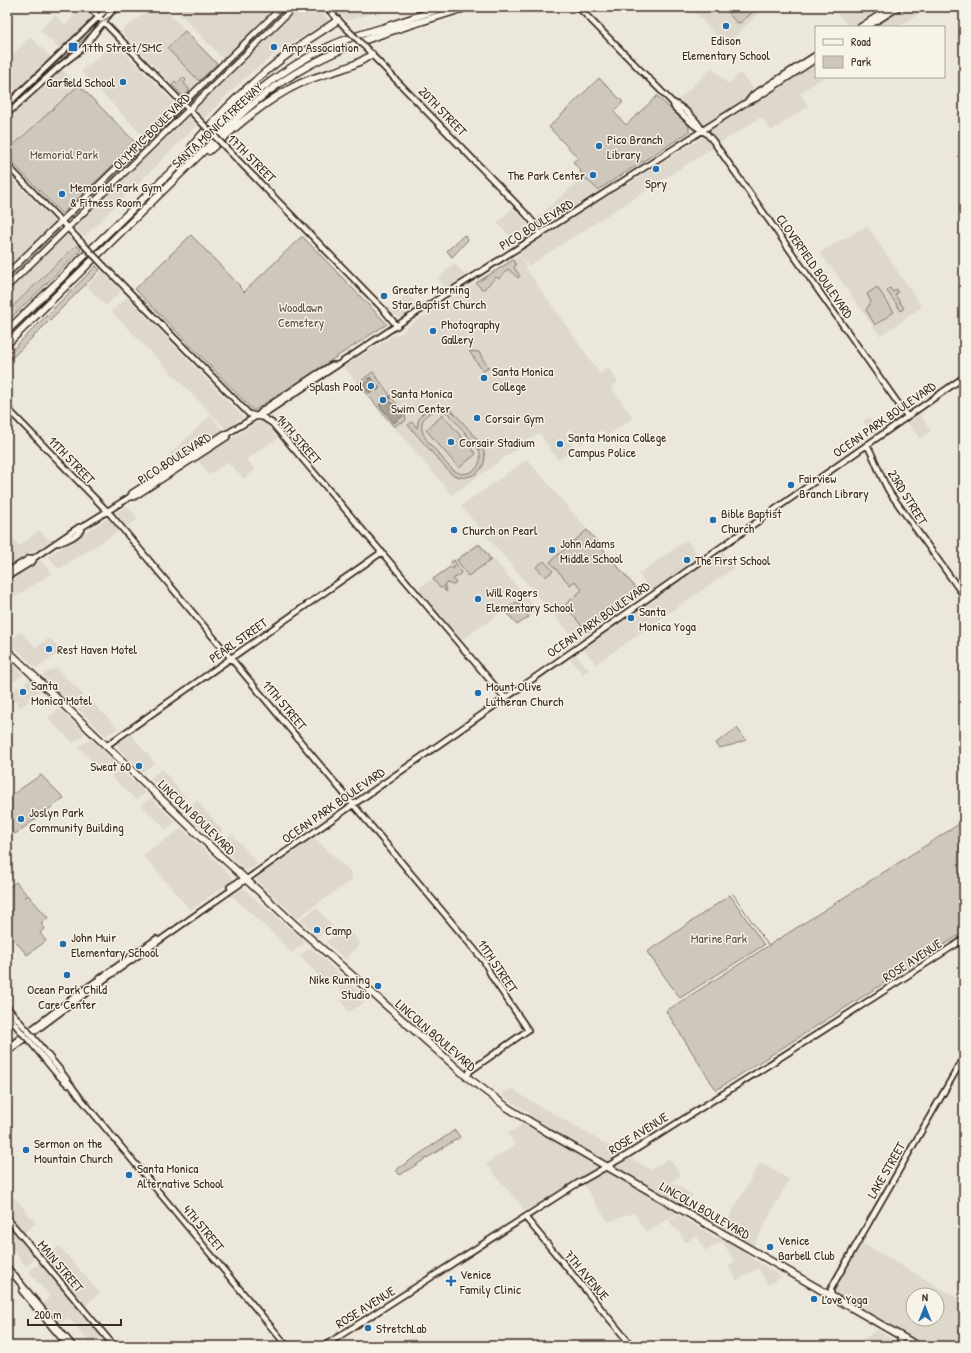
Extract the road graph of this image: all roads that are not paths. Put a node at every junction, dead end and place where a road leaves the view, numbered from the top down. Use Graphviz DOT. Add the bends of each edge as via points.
graph roads {
  1 [pos="89,7"];
  2 [pos="109,7"];
  3 [pos="115,7"];
  4 [pos="282,7"];
  5 [pos="294,7"];
  6 [pos="326,7"];
  7 [pos="446,7"];
  8 [pos="468,7"];
  9 [pos="891,7"];
  10 [pos="899,7"];
  11 [pos="578,8"];
  12 [pos="99,16"];
  13 [pos="338,20"];
  14 [pos="104,22"];
  15 [pos="862,26"];
  16 [pos="869,26"];
  17 [pos="370,53"];
  18 [pos="815,56"];
  19 [pos="815,60"];
  20 [pos="810,61"];
  21 [pos="183,103"];
  22 [pos="7,105"];
  23 [pos="189,109"];
  24 [pos="7,114"];
  25 [pos="702,130"];
  26 [pos="7,165"];
  27 [pos="173,169"];
  28 [pos="172,182"];
  29 [pos="62,222"];
  30 [pos="68,228"];
  31 [pos="540,234"];
  32 [pos="7,274"];
  33 [pos="7,287"];
  34 [pos="397,326"];
  35 [pos="25,327"];
  36 [pos="7,331"];
  37 [pos="7,344"];
  38 [pos="7,349"];
  39 [pos="964,376"];
  40 [pos="7,408"];
  41 [pos="257,416"];
  42 [pos="907,416"];
  43 [pos="867,445"];
  44 [pos="107,511"];
  45 [pos="382,552"];
  46 [pos="34,558"];
  47 [pos="936,558"];
  48 [pos="7,572"];
  49 [pos="7,577"];
  50 [pos="964,596"];
  51 [pos="964,600"];
  52 [pos="7,650"];
  53 [pos="232,658"];
  54 [pos="505,698"];
  55 [pos="106,746"];
  56 [pos="354,804"];
  57 [pos="246,879"];
  58 [pos="161,937"];
  59 [pos="963,941"];
  60 [pos="119,968"];
  61 [pos="7,1007"];
  62 [pos="7,1014"];
  63 [pos="25,1031"];
  64 [pos="7,1048"];
  65 [pos="7,1052"];
  66 [pos="964,1057"];
  67 [pos="467,1077"];
  68 [pos="607,1166"];
  69 [pos="7,1218"];
  70 [pos="525,1218"];
  71 [pos="7,1267"];
  72 [pos="7,1272"];
  73 [pos="831,1296"];
  74 [pos="900,1336"];
  75 [pos="68,1346"];
  76 [pos="73,1346"];
  77 [pos="114,1346"];
  78 [pos="287,1346"];
  79 [pos="324,1346"];
  80 [pos="632,1346"];
  81 [pos="898,1346"];
  82 [pos="918,1346"];
  1 -- 12 [label="street, 17TH STREET"];
  2 -- 12 [label="street"];
  3 -- 14 [label="street"];
  4 -- 21 [label="main road, OLYMPIC BOULEVARD"];
  5 -- 23 [label="main road, OLYMPIC BOULEVARD"];
  6 -- 13 [label="street, 20TH STREET"];
  7 -- 27 [label="highway, SANTA MONICA FREEWAY" via="348,38 304,59 274,78 244,102"];
  8 -- 28 [label="highway, SANTA MONICA FREEWAY" via="343,49 294,73 236,119"];
  9 -- 15 [label="street"];
  10 -- 16 [label="street"];
  11 -- 25 [label="street, CLOVERFIELD BOULEVARD" via="673,103 687,112"];
  12 -- 14 [label="street, 17TH STREET"];
  12 -- 22 [label="street"];
  13 -- 17 [label="street, 20TH STREET, bridge"];
  13 -- 27 [label="highway" via="295,49 257,80 217,119"];
  14 -- 21 [label="street, 17TH STREET"];
  14 -- 24 [label="street" via="79,51"];
  17 -- 28 [label="highway" via="355,65 308,80 280,94"];
  17 -- 31 [label="street, 20TH STREET" via="526,214"];
  18 -- 20 [label="street, PICO BOULEVARD"];
  19 -- 20 [label="street, PICO BOULEVARD"];
  20 -- 25 [label="street, PICO BOULEVARD"];
  21 -- 23 [label="street, 17TH STREET"];
  21 -- 29 [label="main road, OLYMPIC BOULEVARD"];
  23 -- 30 [label="main road, OLYMPIC BOULEVARD"];
  23 -- 34 [label="street, 17TH STREET, bridge"];
  25 -- 31 [label="street, PICO BOULEVARD"];
  25 -- 42 [label="street, CLOVERFIELD BOULEVARD" via="717,146"];
  26 -- 29 [label="street, 14TH STREET"];
  27 -- 36 [label="highway, SANTA MONICA FREEWAY"];
  28 -- 35 [label="highway, SANTA MONICA FREEWAY"];
  29 -- 30 [label="street, 14TH STREET"];
  29 -- 32 [label="main road, OLYMPIC BOULEVARD"];
  30 -- 33 [label="main road, OLYMPIC BOULEVARD"];
  30 -- 41 [label="street, 14TH STREET, bridge" via="242,407"];
  31 -- 34 [label="street, PICO BOULEVARD"];
  34 -- 41 [label="street, PICO BOULEVARD" via="336,364 334,368 314,378 267,412"];
  35 -- 37 [label="highway, SANTA MONICA FREEWAY"];
  35 -- 38 [label="highway"];
  39 -- 42 [label="street, OCEAN PARK BOULEVARD"];
  40 -- 44 [label="street, 11TH STREET"];
  41 -- 44 [label="street, PICO BOULEVARD" via="224,434"];
  41 -- 45 [label="street, 14TH STREET" via="272,423"];
  42 -- 43 [label="street, OCEAN PARK BOULEVARD"];
  43 -- 47 [label="street, 23RD STREET" via="885,485"];
  43 -- 54 [label="street, OCEAN PARK BOULEVARD"];
  44 -- 46 [label="street, PICO BOULEVARD" via="61,538 58,543"];
  44 -- 53 [label="street, 11TH STREET"];
  45 -- 53 [label="street, PEARL STREET"];
  45 -- 54 [label="street, 14TH STREET"];
  46 -- 48 [label="street, PICO BOULEVARD"];
  46 -- 49 [label="street, PICO BOULEVARD"];
  47 -- 50 [label="street, 23RD STREET"];
  47 -- 51 [label="street, 23RD STREET"];
  52 -- 55 [label="highway, LINCOLN BOULEVARD"];
  53 -- 55 [label="street, PEARL STREET"];
  53 -- 56 [label="street, 11TH STREET"];
  54 -- 56 [label="street, OCEAN PARK BOULEVARD"];
  55 -- 57 [label="highway, LINCOLN BOULEVARD"];
  56 -- 57 [label="street, OCEAN PARK BOULEVARD"];
  56 -- 67 [label="street, 11TH STREET" via="483,958 492,977 528,1030 470,1071"];
  57 -- 58 [label="street, OCEAN PARK BOULEVARD"];
  57 -- 58 [label="street, OCEAN PARK BOULEVARD" via="238,882"];
  57 -- 67 [label="highway, LINCOLN BOULEVARD"];
  58 -- 60 [label="street, OCEAN PARK BOULEVARD" via="128,958"];
  58 -- 60 [label="street, OCEAN PARK BOULEVARD"];
  59 -- 68 [label="street, ROSE AVENUE"];
  60 -- 64 [label="street, OCEAN PARK BOULEVARD" via="82,991"];
  60 -- 65 [label="street, OCEAN PARK BOULEVARD"];
  61 -- 63 [label="street, 4TH STREET"];
  62 -- 63 [label="street, 4TH STREET"];
  63 -- 78 [label="street, 4TH STREET, bridge" via="56,1072"];
  66 -- 73 [label="street, LAKE STREET" via="837,1278 831,1289"];
  67 -- 68 [label="highway, LINCOLN BOULEVARD" via="508,1108"];
  68 -- 70 [label="street, ROSE AVENUE"];
  68 -- 73 [label="highway, LINCOLN BOULEVARD"];
  69 -- 77 [label="street, MAIN STREET"];
  70 -- 79 [label="street, ROSE AVENUE"];
  70 -- 80 [label="street, 7TH AVENUE"];
  71 -- 76 [label="street"];
  72 -- 75 [label="street"];
  73 -- 74 [label="highway, LINCOLN BOULEVARD"];
  74 -- 81 [label="street"];
  74 -- 82 [label="highway, LINCOLN BOULEVARD"];
}
